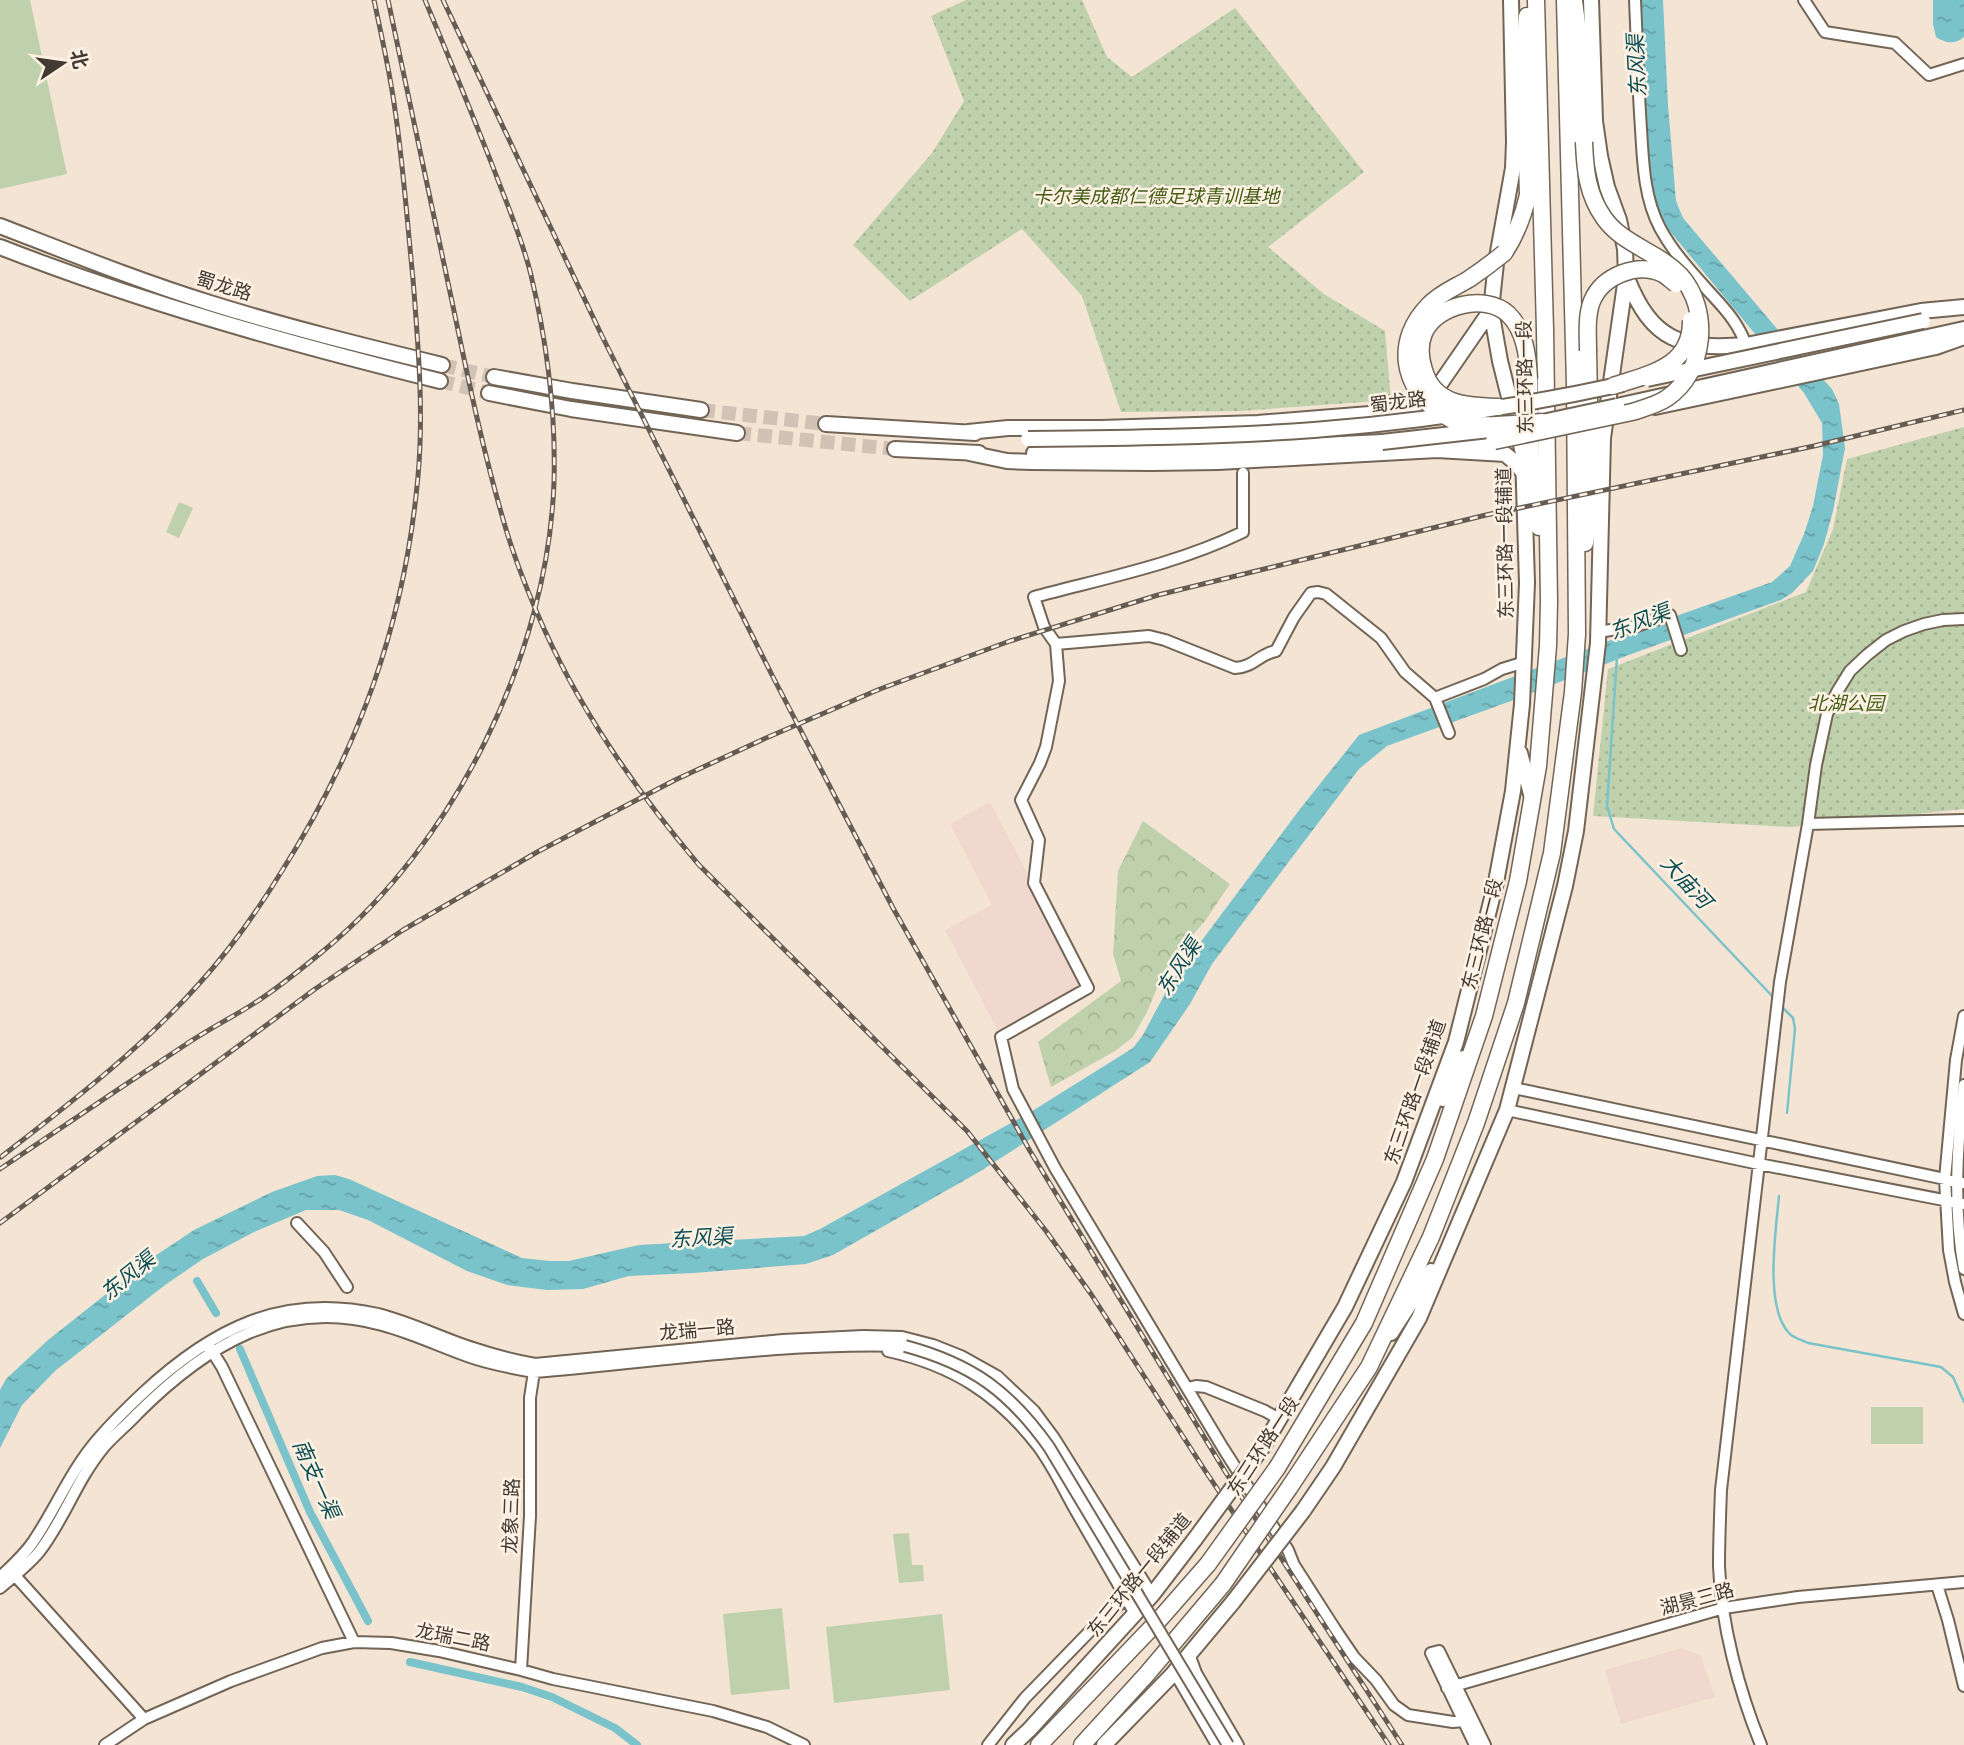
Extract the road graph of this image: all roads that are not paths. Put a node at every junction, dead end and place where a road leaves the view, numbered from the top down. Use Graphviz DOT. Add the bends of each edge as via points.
graph roads {
  1 [pos="1511,0"];
  2 [pos="1528,0"];
  3 [pos="1536,0"];
  4 [pos="1565,0"];
  5 [pos="1573,0"];
  6 [pos="1591,0"];
  7 [pos="1635,0"];
  8 [pos="1804,0"];
  9 [pos="1964,64"];
  10 [pos="0,226"];
  11 [pos="0,247"];
  12 [pos="1626,276"];
  13 [pos="1964,309"];
  14 [pos="1491,310"];
  15 [pos="1964,329"];
  16 [pos="1964,337"];
  17 [pos="1747,344"];
  18 [pos="442,365"];
  19 [pos="494,377"];
  20 [pos="440,382"];
  21 [pos="1614,386"];
  22 [pos="489,393"];
  23 [pos="1499,407"];
  24 [pos="701,410"];
  25 [pos="1542,422"];
  26 [pos="826,424"];
  27 [pos="968,432"];
  28 [pos="737,433"];
  29 [pos="1603,438"];
  30 [pos="1382,442"];
  31 [pos="1028,446"];
  32 [pos="895,449"];
  33 [pos="969,453"];
  34 [pos="1243,473"];
  35 [pos="1524,474"];
  36 [pos="1549,601"];
  37 [pos="1577,601"];
  38 [pos="1964,619"];
  39 [pos="1598,637"];
  40 [pos="1056,644"];
  41 [pos="1681,650"];
  42 [pos="1525,665"];
  43 [pos="1435,698"];
  44 [pos="1449,733"];
  45 [pos="1518,745"];
  46 [pos="1532,799"];
  47 [pos="1964,820"];
  48 [pos="1808,824"];
  49 [pos="1484,1016"];
  50 [pos="1964,1016"];
  51 [pos="1964,1085"];
  52 [pos="1514,1088"];
  53 [pos="1507,1110"];
  54 [pos="1761,1140"];
  55 [pos="1759,1164"];
  56 [pos="1955,1181"];
  57 [pos="1404,1182"];
  58 [pos="1956,1203"];
  59 [pos="297,1223"];
  60 [pos="1452,1240"];
  61 [pos="1964,1269"];
  62 [pos="347,1287"];
  63 [pos="1964,1314"];
  64 [pos="862,1340"];
  65 [pos="209,1347"];
  66 [pos="1369,1367"];
  67 [pos="535,1368"];
  68 [pos="1188,1388"];
  69 [pos="1279,1419"];
  70 [pos="12,1572"];
  71 [pos="0,1577"];
  72 [pos="1964,1582"];
  73 [pos="1937,1586"];
  74 [pos="0,1588"];
  75 [pos="1152,1595"];
  76 [pos="1126,1598"];
  77 [pos="1724,1608"];
  78 [pos="1135,1614"];
  79 [pos="355,1642"];
  80 [pos="1189,1654"];
  81 [pos="522,1670"];
  82 [pos="1172,1675"];
  83 [pos="1451,1686"];
  84 [pos="1964,1686"];
  85 [pos="144,1719"];
  86 [pos="1463,1721"];
  87 [pos="105,1745"];
  88 [pos="804,1745"];
  89 [pos="988,1745"];
  90 [pos="1013,1745"];
  91 [pos="1039,1745"];
  92 [pos="1082,1745"];
  93 [pos="1104,1745"];
  94 [pos="1217,1745"];
  95 [pos="1228,1745"];
  96 [pos="1238,1745"];
  97 [pos="1475,1745"];
  98 [pos="1485,1745"];
  99 [pos="1760,1745"];
  1 -- 14 [label="main road, 东三环路一段辅道" via="1513,168"];
  2 -- 25 [label="highway, bridge" via="1524,59 1528,195 1524,216 1504,253 1429,303 1408,338 1406,358 1409,377 1420,395 1455,421 1474,425"];
  3 -- 36 [label="highway, 东三环路一段"];
  4 -- 37 [label="highway"];
  5 -- 30 [label="highway, bridge" via="1581,54 1588,185 1615,231 1687,284 1700,316 1696,357 1679,388 1666,399 1632,412 1494,441"];
  6 -- 12 [label="main road" via="1595,121 1625,249"];
  7 -- 17 [label="street" via="1642,146 1652,210 1677,254 1733,319"];
  8 -- 9 [label="street" via="1825,32 1895,43 1929,75"];
  10 -- 18 [label="main road, 蜀龙路" via="209,303"];
  11 -- 20 [label="main road, 蜀龙路" via="203,317"];
  12 -- 17 [label="main road" via="1646,316 1674,339 1695,346"];
  12 -- 29 [label="main road"];
  13 -- 17 [label="main road" via="1921,311"];
  13 -- 21 [label="main road, 蜀龙路, bridge"];
  14 -- 27 [label="main road" via="1431,397 1414,406 1284,422"];
  14 -- 35 [label="main road, 东三环路一段辅道" via="1524,453"];
  15 -- 25 [label="main road, 蜀龙路, bridge"];
  16 -- 29 [label="main road" via="1936,347 1659,406 1634,415"];
  19 -- 24 [label="main road"];
  21 -- 23 [label="main road, 蜀龙路, bridge"];
  21 -- 37 [label="highway, bridge" via="1672,364 1684,351 1692,324 1690,311 1677,285 1665,275 1650,270 1619,274 1600,288 1591,302 1591,497"];
  22 -- 28 [label="main road"];
  23 -- 31 [label="main road, 蜀龙路, bridge" via="1302,431"];
  23 -- 36 [label="highway, bridge" via="1466,406 1449,400 1426,378 1420,345 1425,331 1444,312 1461,305 1497,306 1517,325 1524,344 1531,464"];
  25 -- 30 [label="main road, 蜀龙路, bridge"];
  26 -- 27 [label="main road, 蜀龙路"];
  27 -- 31 [label="main road, 蜀龙路"];
  29 -- 39 [label="main road"];
  30 -- 31 [label="main road, 蜀龙路" via="1261,449"];
  31 -- 33 [label="main road, 蜀龙路"];
  32 -- 33 [label="main road, 蜀龙路"];
  33 -- 35 [label="main road" via="1007,461 1152,463 1437,450 1505,454"];
  34 -- 40 [label="street" via="1243,531 1176,560 1034,597 1044,627"];
  35 -- 42 [label="main road, 东三环路一段辅道"];
  36 -- 46 [label="highway, 东三环路一段"];
  37 -- 66 [label="highway" via="1573,692 1552,852 1516,1003 1431,1237"];
  38 -- 48 [label="street" via="1904,631 1850,671 1827,714"];
  39 -- 41 [label="street" via="1670,615"];
  39 -- 52 [label="main road" via="1576,831"];
  40 -- 43 [label="street" via="1150,636 1235,668 1246,667 1276,651 1305,600 1318,592 1334,599 1381,638 1405,672"];
  40 -- 68 [label="street" via="1059,681 1051,728 1040,764 1021,800 1039,840 1034,883 1088,988 1002,1037 1020,1104"];
  42 -- 43 [label="street" via="1502,669"];
  42 -- 45 [label="main road, 东三环路一段辅道"];
  43 -- 44 [label="street"];
  45 -- 46 [label="main road"];
  45 -- 57 [label="main road, 东三环路一段辅道" via="1496,882 1456,1042"];
  46 -- 49 [label="highway, 东三环路一段" via="1518,881"];
  47 -- 48 [label="street"];
  48 -- 54 [label="street" via="1780,982"];
  49 -- 57 [label="main road"];
  49 -- 91 [label="highway, 东三环路一段, bridge" via="1435,1159 1364,1322 1278,1468 1208,1564"];
  50 -- 56 [label="street" via="1956,1059"];
  51 -- 56 [label="street"];
  52 -- 53 [label="main road"];
  52 -- 54 [label="street"];
  53 -- 55 [label="street"];
  53 -- 60 [label="main road"];
  54 -- 55 [label="street"];
  54 -- 56 [label="street"];
  55 -- 58 [label="street"];
  55 -- 77 [label="street" via="1721,1490 1719,1568"];
  56 -- 58 [label="street"];
  57 -- 69 [label="main road, 东三环路一段辅道" via="1345,1307"];
  58 -- 61 [label="street"];
  58 -- 63 [label="street" via="1950,1250"];
  59 -- 62 [label="street"];
  60 -- 66 [label="main road"];
  60 -- 80 [label="main road, bridge" via="1419,1318 1332,1467 1303,1511"];
  64 -- 67 [label="street, 龙瑞一路" via="783,1340"];
  64 -- 75 [label="street" via="902,1337 933,1345 1006,1383 1054,1438"];
  64 -- 76 [label="street" via="931,1363 969,1381 1003,1406 1039,1448"];
  64 -- 95 [label="street, bridge" via="905,1346 958,1364 1002,1392 1030,1419"];
  65 -- 67 [label="street, 龙瑞一路" via="289,1321 345,1318 410,1333 505,1367"];
  65 -- 70 [label="street, 龙瑞一路" via="186,1356 160,1377 97,1439"];
  65 -- 79 [label="street"];
  66 -- 92 [label="highway, bridge" via="1223,1584"];
  67 -- 81 [label="street, 龙象三路" via="530,1398"];
  68 -- 69 [label="street" via="1206,1387"];
  68 -- 86 [label="street" via="1354,1657 1408,1715"];
  69 -- 75 [label="main road, 东三环路一段辅道, bridge"];
  70 -- 71 [label="street"];
  70 -- 74 [label="street"];
  70 -- 85 [label="street"];
  72 -- 73 [label="street, 湖景三路"];
  73 -- 77 [label="street, 湖景三路"];
  73 -- 84 [label="street"];
  75 -- 78 [label="main road, 东三环路一段辅道"];
  76 -- 78 [label="street"];
  76 -- 89 [label="street" via="1025,1699"];
  77 -- 83 [label="street, 湖景三路"];
  77 -- 99 [label="street" via="1729,1646"];
  78 -- 90 [label="main road, 东三环路一段辅道"];
  79 -- 81 [label="street, 龙瑞二路" via="439,1651"];
  79 -- 85 [label="street, 龙瑞二路" via="322,1648"];
  80 -- 82 [label="main road"];
  80 -- 96 [label="street"];
  81 -- 88 [label="street, 龙瑞二路" via="713,1711 767,1727"];
  82 -- 93 [label="main road"];
  82 -- 94 [label="street"];
  83 -- 86 [label="street"];
  83 -- 98 [label="street"];
  85 -- 87 [label="street, 龙瑞二路"];
  86 -- 97 [label="street"];
}
